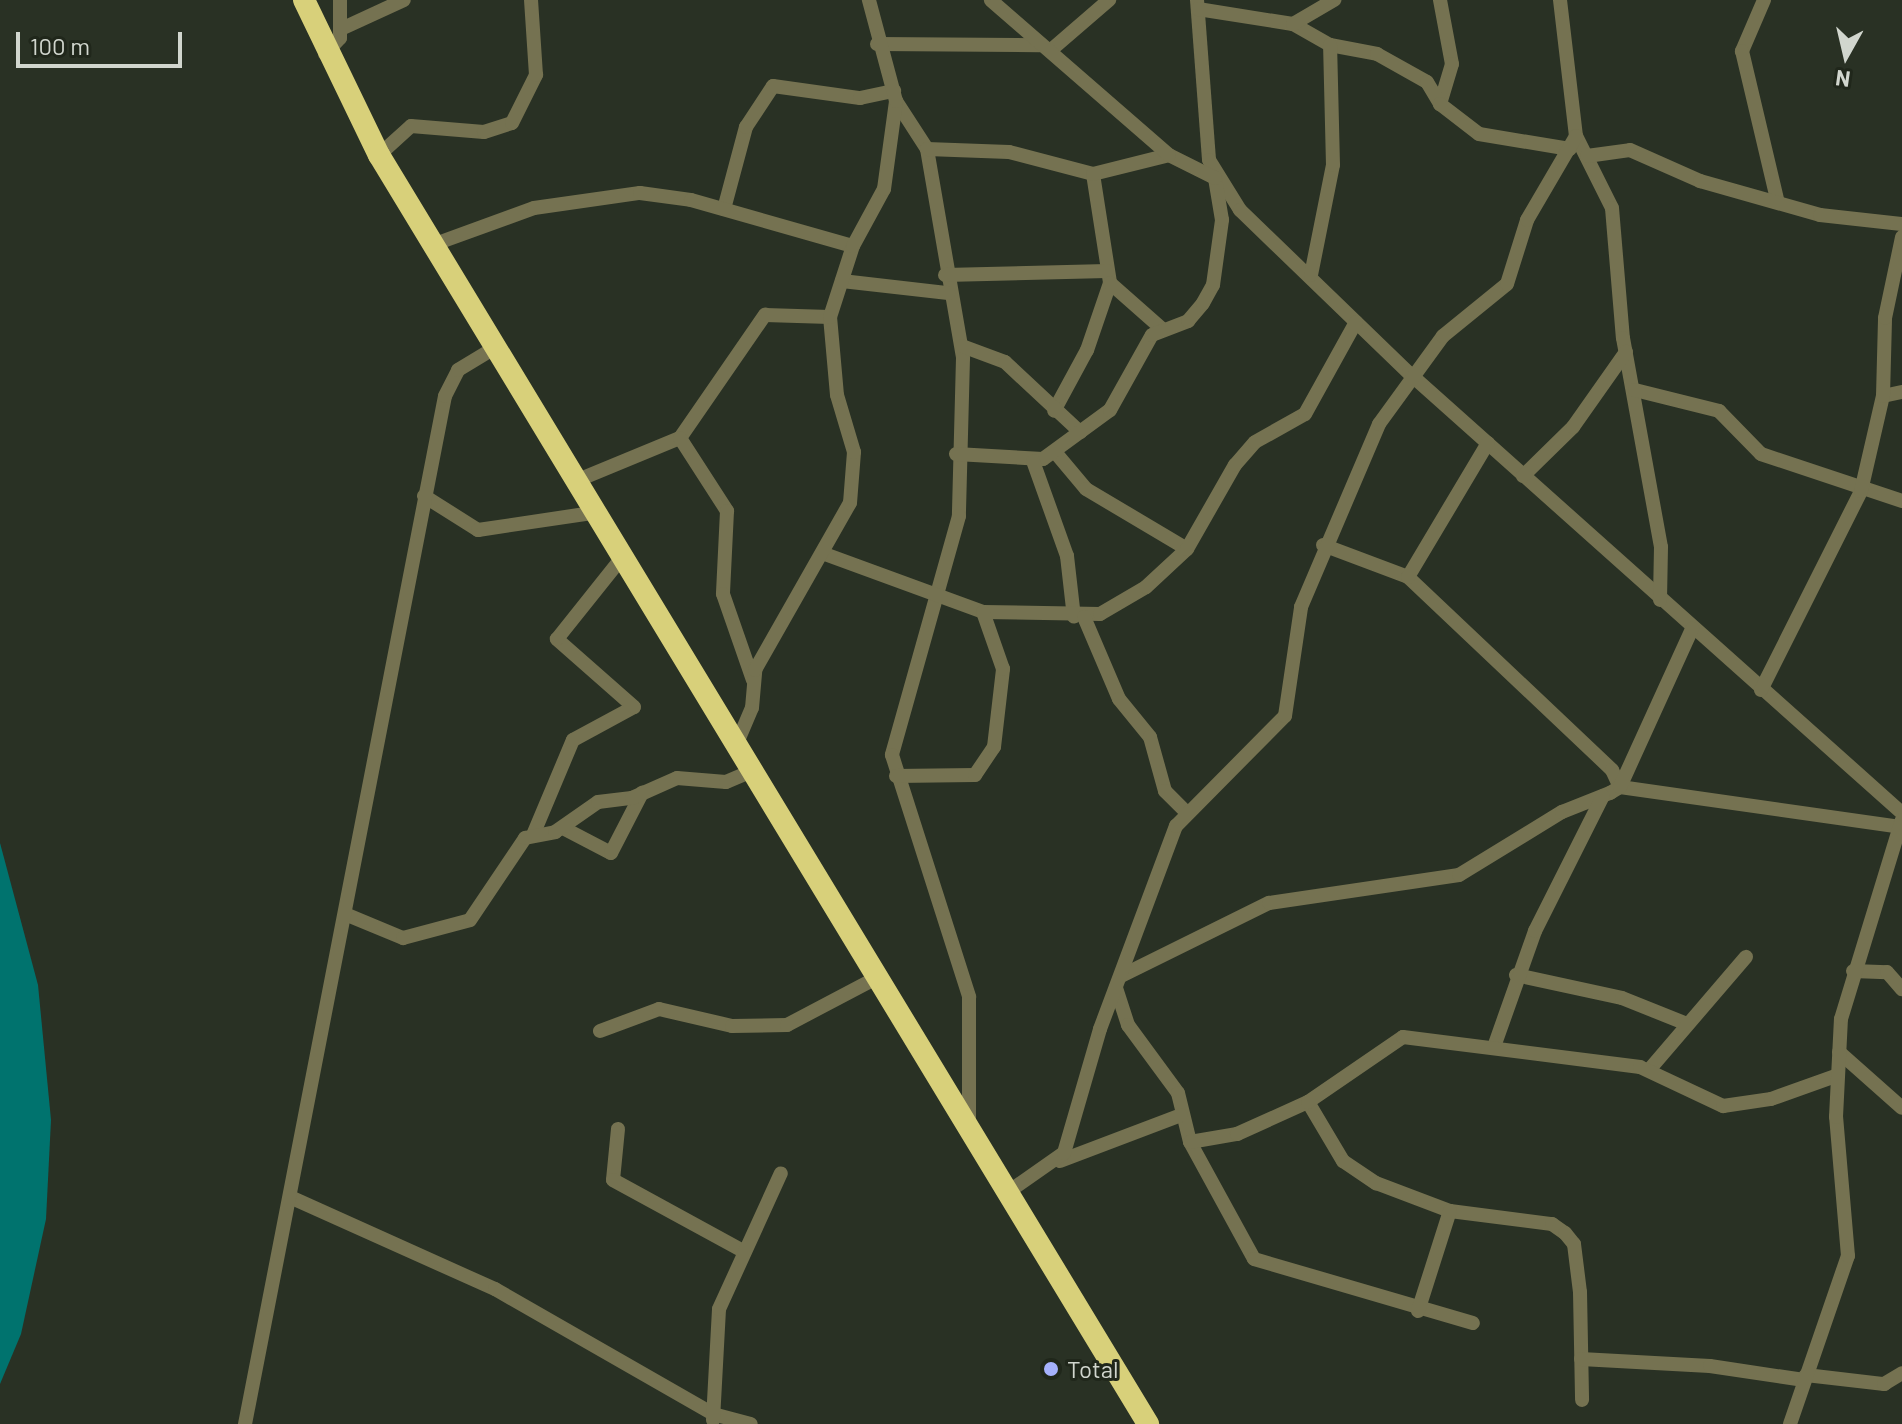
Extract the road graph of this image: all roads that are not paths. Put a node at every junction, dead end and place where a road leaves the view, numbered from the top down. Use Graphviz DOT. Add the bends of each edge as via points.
graph roads {
  1 [pos="304,0"];
  2 [pos="340,0"];
  3 [pos="404,0"];
  4 [pos="531,0"];
  5 [pos="869,0"];
  6 [pos="991,0"];
  7 [pos="1109,0"];
  8 [pos="1334,0"];
  9 [pos="1440,0"];
  10 [pos="1560,0"];
  11 [pos="1764,0"];
  12 [pos="1197,5"];
  13 [pos="1293,24"];
  14 [pos="341,29"];
  15 [pos="877,44"];
  16 [pos="1330,45"];
  17 [pos="1045,48"];
  18 [pos="325,54"];
  19 [pos="895,96"];
  20 [pos="1440,104"];
  21 [pos="1573,142"];
  22 [pos="927,149"];
  23 [pos="379,155"];
  24 [pos="1169,155"];
  25 [pos="1587,156"];
  26 [pos="1093,174"];
  27 [pos="1215,178"];
  28 [pos="1777,199"];
  29 [pos="724,209"];
  30 [pos="1902,224"];
  31 [pos="1902,237"];
  32 [pos="435,244"];
  33 [pos="853,246"];
  34 [pos="945,275"];
  35 [pos="1311,275"];
  36 [pos="1109,277"];
  37 [pos="842,281"];
  38 [pos="948,293"];
  39 [pos="830,317"];
  40 [pos="1356,322"];
  41 [pos="1161,328"];
  42 [pos="962,346"];
  43 [pos="496,347"];
  44 [pos="1626,352"];
  45 [pos="1409,373"];
  46 [pos="1635,390"];
  47 [pos="1902,392"];
  48 [pos="1883,396"];
  49 [pos="1054,411"];
  50 [pos="1080,432"];
  51 [pos="680,438"];
  52 [pos="1488,443"];
  53 [pos="1055,452"];
  54 [pos="956,454"];
  55 [pos="1033,461"];
  56 [pos="1523,476"];
  57 [pos="578,480"];
  58 [pos="1861,491"];
  59 [pos="424,496"];
  60 [pos="1902,501"];
  61 [pos="599,512"];
  62 [pos="1323,545"];
  63 [pos="1187,549"];
  64 [pos="822,553"];
  65 [pos="624,555"];
  66 [pos="1408,577"];
  67 [pos="937,595"];
  68 [pos="1660,600"];
  69 [pos="983,612"];
  70 [pos="1079,617"];
  71 [pos="1692,629"];
  72 [pos="753,680"];
  73 [pos="1761,690"];
  74 [pos="737,743"];
  75 [pos="754,770"];
  76 [pos="896,776"];
  77 [pos="1620,787"];
  78 [pos="642,793"];
  79 [pos="1603,796"];
  80 [pos="1187,813"];
  81 [pos="1901,820"];
  82 [pos="563,828"];
  83 [pos="533,835"];
  84 [pos="345,914"];
  85 [pos="1746,957"];
  86 [pos="1853,971"];
  87 [pos="1516,975"];
  88 [pos="878,977"];
  89 [pos="1119,982"];
  90 [pos="1902,989"];
  91 [pos="1104,1022"];
  92 [pos="1687,1024"];
  93 [pos="1128,1025"];
  94 [pos="600,1031"];
  95 [pos="1495,1044"];
  96 [pos="1839,1052"];
  97 [pos="1649,1070"];
  98 [pos="1838,1075"];
  99 [pos="1899,1099"];
  100 [pos="1308,1102"];
  101 [pos="1181,1115"];
  102 [pos="969,1127"];
  103 [pos="618,1129"];
  104 [pos="1190,1142"];
  105 [pos="1060,1161"];
  106 [pos="781,1173"];
  107 [pos="1008,1192"];
  108 [pos="290,1197"];
  109 [pos="1450,1211"];
  110 [pos="745,1252"];
  111 [pos="1418,1311"];
  112 [pos="1473,1323"];
  113 [pos="1581,1359"];
  114 [pos="1902,1373"];
  115 [pos="1805,1378"];
  116 [pos="1582,1400"];
  117 [pos="713,1419"];
  118 [pos="245,1424"];
  119 [pos="751,1424"];
  120 [pos="1148,1424"];
  121 [pos="1790,1424"];
  1 -- 18 [label="highway"];
  2 -- 14 [label="street"];
  3 -- 14 [label="street"];
  4 -- 23 [label="street" via="536,75 512,123 484,132 411,126"];
  5 -- 15 [label="street"];
  6 -- 17 [label="street"];
  7 -- 17 [label="street"];
  8 -- 13 [label="street"];
  9 -- 20 [label="street" via="1452,64"];
  10 -- 21 [label="street"];
  11 -- 28 [label="street" via="1742,51"];
  12 -- 13 [label="street"];
  12 -- 27 [label="street"];
  13 -- 16 [label="street"];
  14 -- 18 [label="street"];
  15 -- 17 [label="street"];
  15 -- 19 [label="street"];
  16 -- 20 [label="street" via="1398,63 1427,82"];
  16 -- 35 [label="street" via="1333,165"];
  17 -- 24 [label="street"];
  18 -- 23 [label="highway"];
  19 -- 22 [label="street"];
  19 -- 29 [label="street" via="860,98 773,86 746,127"];
  19 -- 33 [label="street" via="884,189"];
  20 -- 21 [label="street" via="1479,134"];
  21 -- 25 [label="street"];
  21 -- 45 [label="street" via="1527,220 1500,294 1443,336"];
  22 -- 26 [label="street" via="1009,152"];
  22 -- 34 [label="street" via="942,209"];
  23 -- 32 [label="highway"];
  24 -- 26 [label="street"];
  24 -- 27 [label="street"];
  25 -- 28 [label="street" via="1630,150 1700,181"];
  25 -- 44 [label="street" via="1612,208"];
  26 -- 36 [label="street"];
  27 -- 35 [label="street"];
  27 -- 41 [label="street" via="1223,201 1213,285 1188,321"];
  28 -- 30 [label="street" via="1820,215"];
  29 -- 32 [label="street" via="662,193 611,194 534,208"];
  29 -- 33 [label="street"];
  31 -- 48 [label="street" via="1885,318"];
  32 -- 43 [label="highway"];
  33 -- 37 [label="street"];
  34 -- 36 [label="street"];
  34 -- 38 [label="street"];
  35 -- 40 [label="street"];
  36 -- 41 [label="street"];
  36 -- 49 [label="street" via="1087,350"];
  37 -- 38 [label="street"];
  37 -- 39 [label="street"];
  38 -- 42 [label="street"];
  39 -- 51 [label="street" via="765,315"];
  39 -- 64 [label="street" via="837,395 855,471 850,503"];
  40 -- 45 [label="street"];
  40 -- 63 [label="street" via="1305,414 1255,442 1235,465"];
  41 -- 50 [label="street" via="1110,410"];
  42 -- 49 [label="street" via="1005,362"];
  42 -- 54 [label="street"];
  43 -- 57 [label="highway"];
  43 -- 59 [label="street" via="458,370 445,396"];
  44 -- 46 [label="street"];
  44 -- 56 [label="street" via="1573,427"];
  45 -- 52 [label="street"];
  45 -- 62 [label="street"];
  46 -- 58 [label="street" via="1719,411 1761,454"];
  46 -- 68 [label="street" via="1661,547"];
  47 -- 48 [label="street"];
  48 -- 58 [label="street"];
  49 -- 50 [label="street"];
  50 -- 53 [label="street"];
  51 -- 57 [label="street"];
  51 -- 72 [label="street" via="727,511 723,594"];
  52 -- 56 [label="street"];
  52 -- 66 [label="street"];
  53 -- 55 [label="street"];
  53 -- 63 [label="street" via="1086,489"];
  54 -- 55 [label="street"];
  54 -- 67 [label="street" via="959,516"];
  55 -- 70 [label="street" via="1067,556"];
  56 -- 68 [label="street"];
  57 -- 61 [label="highway"];
  58 -- 60 [label="street"];
  58 -- 73 [label="street"];
  59 -- 61 [label="street" via="478,530"];
  59 -- 84 [label="street"];
  61 -- 65 [label="highway"];
  62 -- 66 [label="street"];
  62 -- 80 [label="street" via="1292,646 1285,716"];
  63 -- 70 [label="street" via="1123,603"];
  64 -- 67 [label="street"];
  64 -- 72 [label="street"];
  65 -- 74 [label="highway"];
  65 -- 83 [label="street" via="557,639 634,707 573,740"];
  66 -- 77 [label="street" via="1612,770"];
  67 -- 69 [label="street"];
  67 -- 76 [label="street" via="893,740"];
  68 -- 71 [label="street"];
  69 -- 70 [label="street"];
  69 -- 76 [label="street" via="1003,669 994,747 975,775"];
  70 -- 80 [label="street" via="1119,699 1150,737 1165,791"];
  71 -- 73 [label="street"];
  71 -- 77 [label="street"];
  72 -- 74 [label="street" via="752,708"];
  73 -- 81 [label="street"];
  74 -- 75 [label="highway"];
  75 -- 78 [label="street" via="726,782 677,778"];
  75 -- 88 [label="highway"];
  76 -- 102 [label="street" via="932,863 969,997"];
  77 -- 79 [label="street"];
  77 -- 81 [label="street"];
  78 -- 82 [label="street" via="598,802"];
  78 -- 82 [label="street" via="611,853"];
  79 -- 87 [label="street"];
  79 -- 89 [label="street" via="1459,875 1269,903"];
  80 -- 89 [label="street" via="1166,845"];
  81 -- 86 [label="street"];
  82 -- 83 [label="street"];
  83 -- 84 [label="street" via="518,845 470,920 403,938"];
  84 -- 108 [label="street"];
  85 -- 92 [label="street"];
  86 -- 90 [label="street" via="1887,972"];
  86 -- 96 [label="street"];
  87 -- 92 [label="street" via="1622,998"];
  87 -- 95 [label="street"];
  88 -- 94 [label="street" via="787,1025 732,1026 659,1009"];
  88 -- 102 [label="highway"];
  89 -- 91 [label="street"];
  89 -- 93 [label="street"];
  91 -- 93 [label="street"];
  91 -- 105 [label="street"];
  92 -- 97 [label="street"];
  93 -- 101 [label="street" via="1178,1093"];
  95 -- 97 [label="street"];
  95 -- 100 [label="street" via="1389,1040"];
  96 -- 98 [label="street"];
  96 -- 99 [label="street"];
  97 -- 98 [label="street" via="1723,1106 1771,1099"];
  98 -- 115 [label="street" via="1850,1244"];
  100 -- 104 [label="street" via="1237,1134"];
  100 -- 109 [label="street" via="1359,1173"];
  101 -- 104 [label="street"];
  101 -- 105 [label="street"];
  102 -- 107 [label="highway"];
  103 -- 110 [label="street" via="613,1180"];
  104 -- 111 [label="street" via="1254,1259"];
  105 -- 107 [label="street"];
  106 -- 110 [label="street"];
  107 -- 120 [label="highway"];
  108 -- 117 [label="street" via="495,1289"];
  108 -- 118 [label="street"];
  109 -- 111 [label="street"];
  109 -- 113 [label="street" via="1552,1224 1565,1233 1574,1244"];
  110 -- 117 [label="street" via="719,1309"];
  111 -- 112 [label="street"];
  113 -- 115 [label="street"];
  113 -- 116 [label="street"];
  114 -- 115 [label="street" via="1884,1384"];
  115 -- 121 [label="street"];
  117 -- 119 [label="street"];
}
